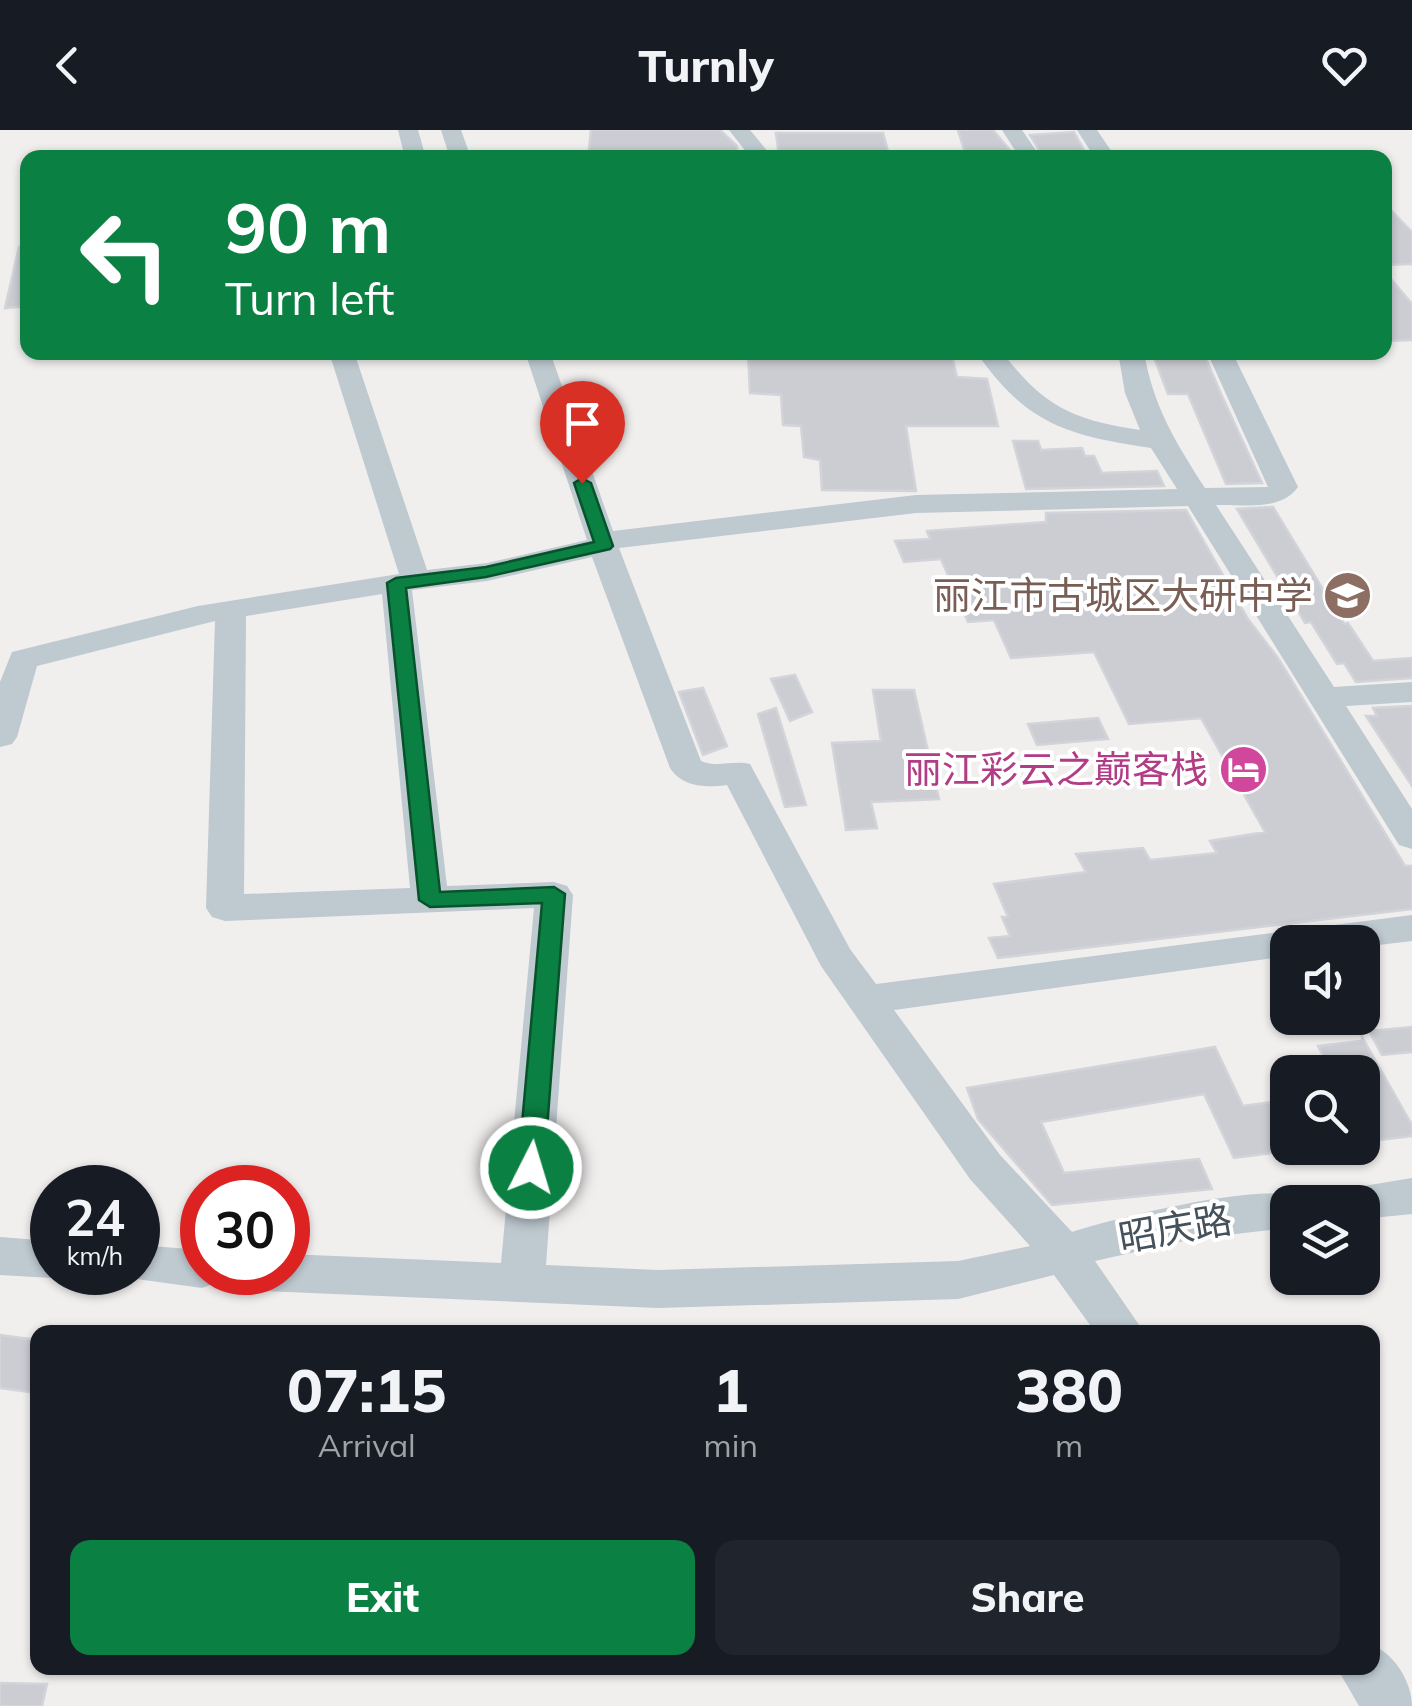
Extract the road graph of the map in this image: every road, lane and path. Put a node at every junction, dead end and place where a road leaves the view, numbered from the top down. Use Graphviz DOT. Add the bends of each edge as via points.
graph roads {
  1 [pos="739,130"];
  2 [pos="756,150"];
  3 [pos="344,360"];
  4 [pos="540,360"];
  5 [pos="994,360"];
  6 [pos="1133,360"];
  7 [pos="1222,360"];
  8 [pos="1161,441"];
  9 [pos="1199,497"];
  10 [pos="603,543"];
  11 [pos="406,582"];
  12 [pos="231,609"];
  13 [pos="1412,692"];
  14 [pos="1325,698"];
  15 [pos="0,737"];
  16 [pos="1412,837"];
  17 [pos="430,900"];
  18 [pos="1412,928"];
  19 [pos="1380,932"];
  20 [pos="1270,946"];
  21 [pos="867,999"];
  22 [pos="1412,1196"];
  23 [pos="1380,1199"];
  24 [pos="1270,1212"];
  25 [pos="1065,1255"];
  26 [pos="0,1256"];
  27 [pos="30,1258"];
  28 [pos="310,1274"];
  29 [pos="522,1284"];
  30 [pos="1116,1325"];
  31 [pos="1369,1675"];
  32 [pos="1392,1706"];
  1 -- 2 [label="street"];
  3 -- 11 [label="street"];
  4 -- 10 [label="street"];
  5 -- 8 [label="street" via="1019,395 1050,416"];
  6 -- 8 [label="street" via="1142,406"];
  7 -- 9 [label="street" via="1284,487 1276,494"];
  8 -- 9 [label="street"];
  9 -- 10 [label="street" via="916,504"];
  9 -- 14 [label="street"];
  10 -- 11 [label="street" via="486,572"];
  10 -- 21 [label="street" via="686,768 706,777 738,772 835,956"];
  11 -- 12 [label="street"];
  11 -- 17 [label="street"];
  12 -- 15 [label="street" via="23,659"];
  12 -- 17 [label="street" via="225,908"];
  13 -- 14 [label="street"];
  14 -- 16 [label="street"];
  17 -- 29 [label="street" via="554,894"];
  18 -- 19 [label="street"];
  20 -- 21 [label="street"];
  21 -- 25 [label="street" via="985,1166"];
  22 -- 23 [label="street"];
  24 -- 25 [label="street, 昭庆路" via="1193,1221"];
  25 -- 29 [label="street, 昭庆路" via="958,1280 658,1289"];
  25 -- 30 [label="street"];
  26 -- 27 [label="street"];
  28 -- 29 [label="street, 昭庆路"];
  31 -- 32 [label="street"];
}
